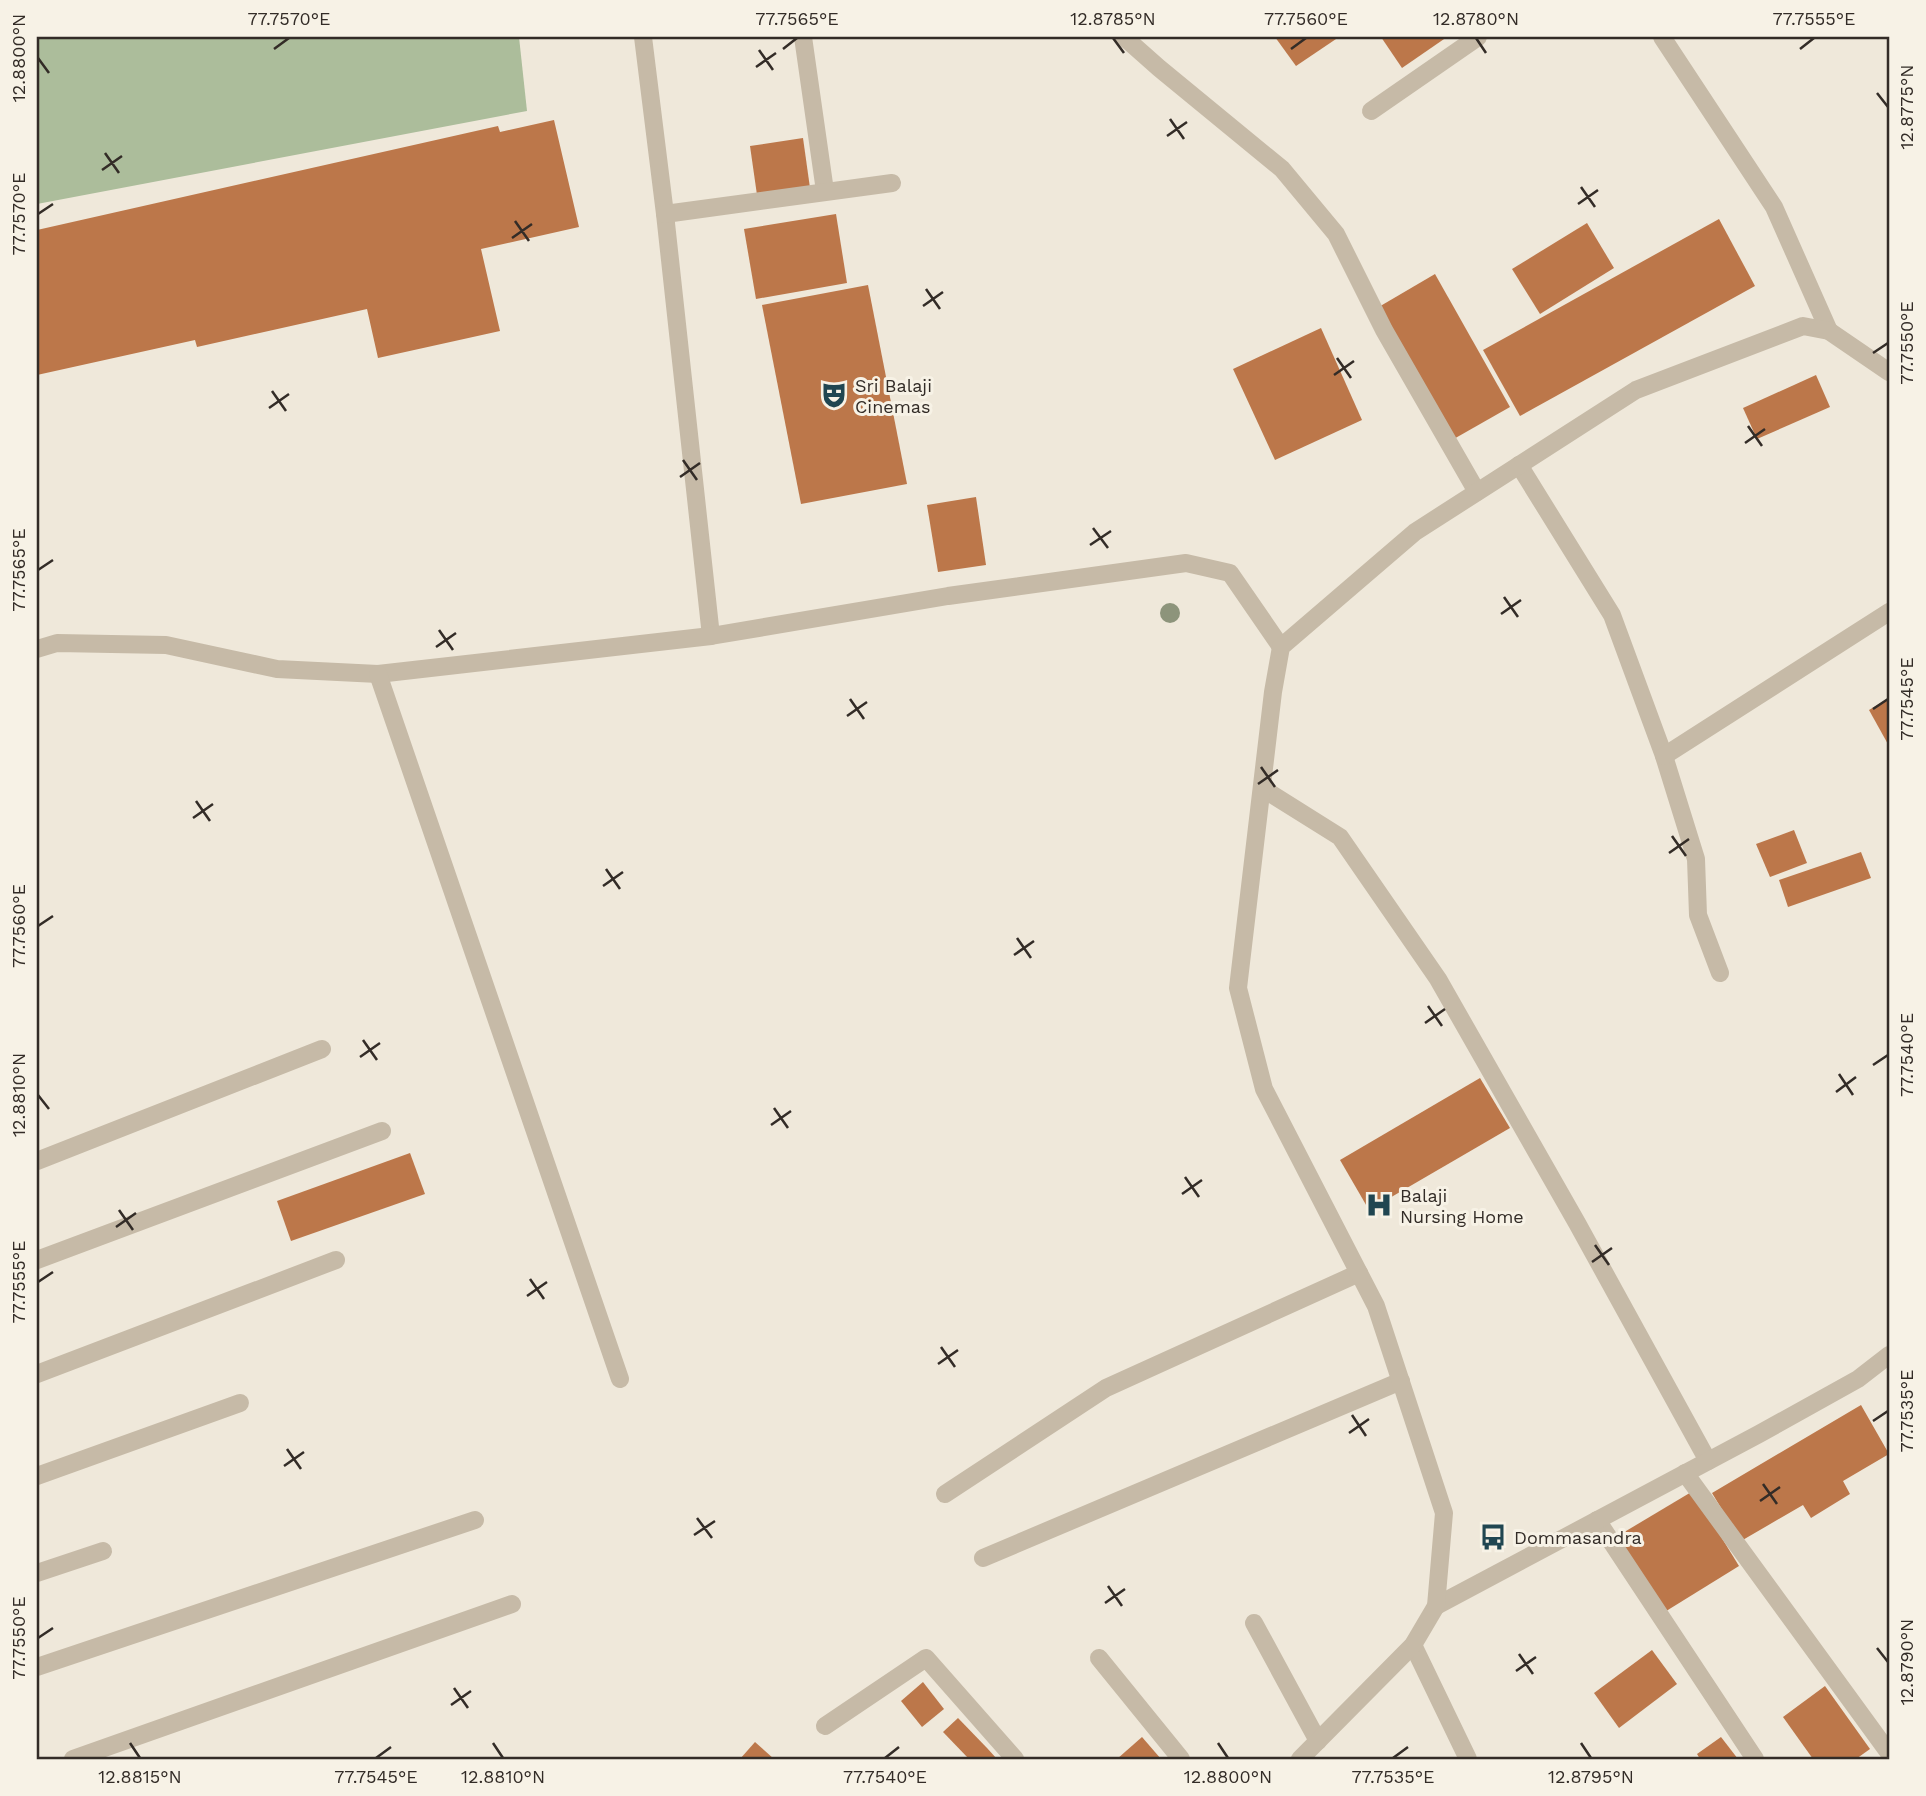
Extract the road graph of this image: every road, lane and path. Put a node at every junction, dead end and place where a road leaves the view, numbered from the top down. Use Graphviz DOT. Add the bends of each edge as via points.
graph roads {
  1 [pos="643,37"];
  2 [pos="803,37"];
  3 [pos="1124,37"];
  4 [pos="1478,37"];
  5 [pos="1662,37"];
  6 [pos="1371,111"];
  7 [pos="892,183"];
  8 [pos="825,191"];
  9 [pos="665,214"];
  10 [pos="1829,331"];
  11 [pos="1889,372"];
  12 [pos="1519,465"];
  13 [pos="1477,492"];
  14 [pos="1889,612"];
  15 [pos="711,636"];
  16 [pos="1281,647"];
  17 [pos="37,649"];
  18 [pos="379,674"];
  19 [pos="1664,756"];
  20 [pos="1262,788"];
  21 [pos="1720,973"];
  22 [pos="322,1049"];
  23 [pos="382,1131"];
  24 [pos="37,1161"];
  25 [pos="37,1260"];
  26 [pos="336,1260"];
  27 [pos="1359,1273"];
  28 [pos="1889,1355"];
  29 [pos="37,1374"];
  30 [pos="620,1379"];
  31 [pos="1401,1381"];
  32 [pos="240,1403"];
  33 [pos="1708,1461"];
  34 [pos="1685,1473"];
  35 [pos="37,1476"];
  36 [pos="944,1494"];
  37 [pos="475,1520"];
  38 [pos="1597,1520"];
  39 [pos="103,1551"];
  40 [pos="984,1558"];
  41 [pos="37,1573"];
  42 [pos="512,1604"];
  43 [pos="1436,1606"];
  44 [pos="1254,1623"];
  45 [pos="1413,1645"];
  46 [pos="1099,1658"];
  47 [pos="37,1667"];
  48 [pos="825,1726"];
  49 [pos="1318,1741"];
  50 [pos="1889,1753"];
  51 [pos="73,1759"];
  52 [pos="1015,1759"];
  53 [pos="1181,1759"];
  54 [pos="1300,1759"];
  55 [pos="1468,1759"];
  56 [pos="1755,1759"];
  1 -- 9 [label="street"];
  2 -- 8 [label="street"];
  3 -- 13 [label="street" via="1282,169 1336,233 1384,330"];
  4 -- 6 [label="street"];
  5 -- 10 [label="street" via="1774,207"];
  7 -- 8 [label="street"];
  8 -- 9 [label="street"];
  9 -- 15 [label="street"];
  10 -- 11 [label="street"];
  10 -- 12 [label="street" via="1803,326 1636,390"];
  12 -- 13 [label="street"];
  12 -- 19 [label="street" via="1612,615"];
  13 -- 16 [label="street" via="1415,532"];
  14 -- 19 [label="street"];
  15 -- 16 [label="street" via="947,596 1186,563 1230,573"];
  15 -- 18 [label="street"];
  16 -- 20 [label="street"];
  17 -- 18 [label="street" via="57,643 166,645 277,669"];
  18 -- 30 [label="street"];
  19 -- 21 [label="street" via="1696,859 1698,915"];
  20 -- 27 [label="street" via="1238,988 1264,1088"];
  20 -- 33 [label="street" via="1340,837 1438,979"];
  22 -- 24 [label="street"];
  23 -- 25 [label="street"];
  26 -- 29 [label="street"];
  27 -- 31 [label="street" via="1376,1306"];
  27 -- 36 [label="street" via="1106,1388"];
  28 -- 33 [label="street" via="1858,1379"];
  31 -- 40 [label="street"];
  31 -- 43 [label="street" via="1444,1513"];
  32 -- 35 [label="street"];
  33 -- 34 [label="street"];
  34 -- 38 [label="street"];
  34 -- 50 [label="street"];
  37 -- 47 [label="street"];
  38 -- 43 [label="street"];
  38 -- 56 [label="street"];
  39 -- 41 [label="street"];
  42 -- 51 [label="street"];
  43 -- 45 [label="street"];
  44 -- 49 [label="street"];
  45 -- 49 [label="street"];
  45 -- 55 [label="street"];
  46 -- 53 [label="street"];
  48 -- 52 [label="street" via="926,1658"];
  49 -- 54 [label="street"];
}
